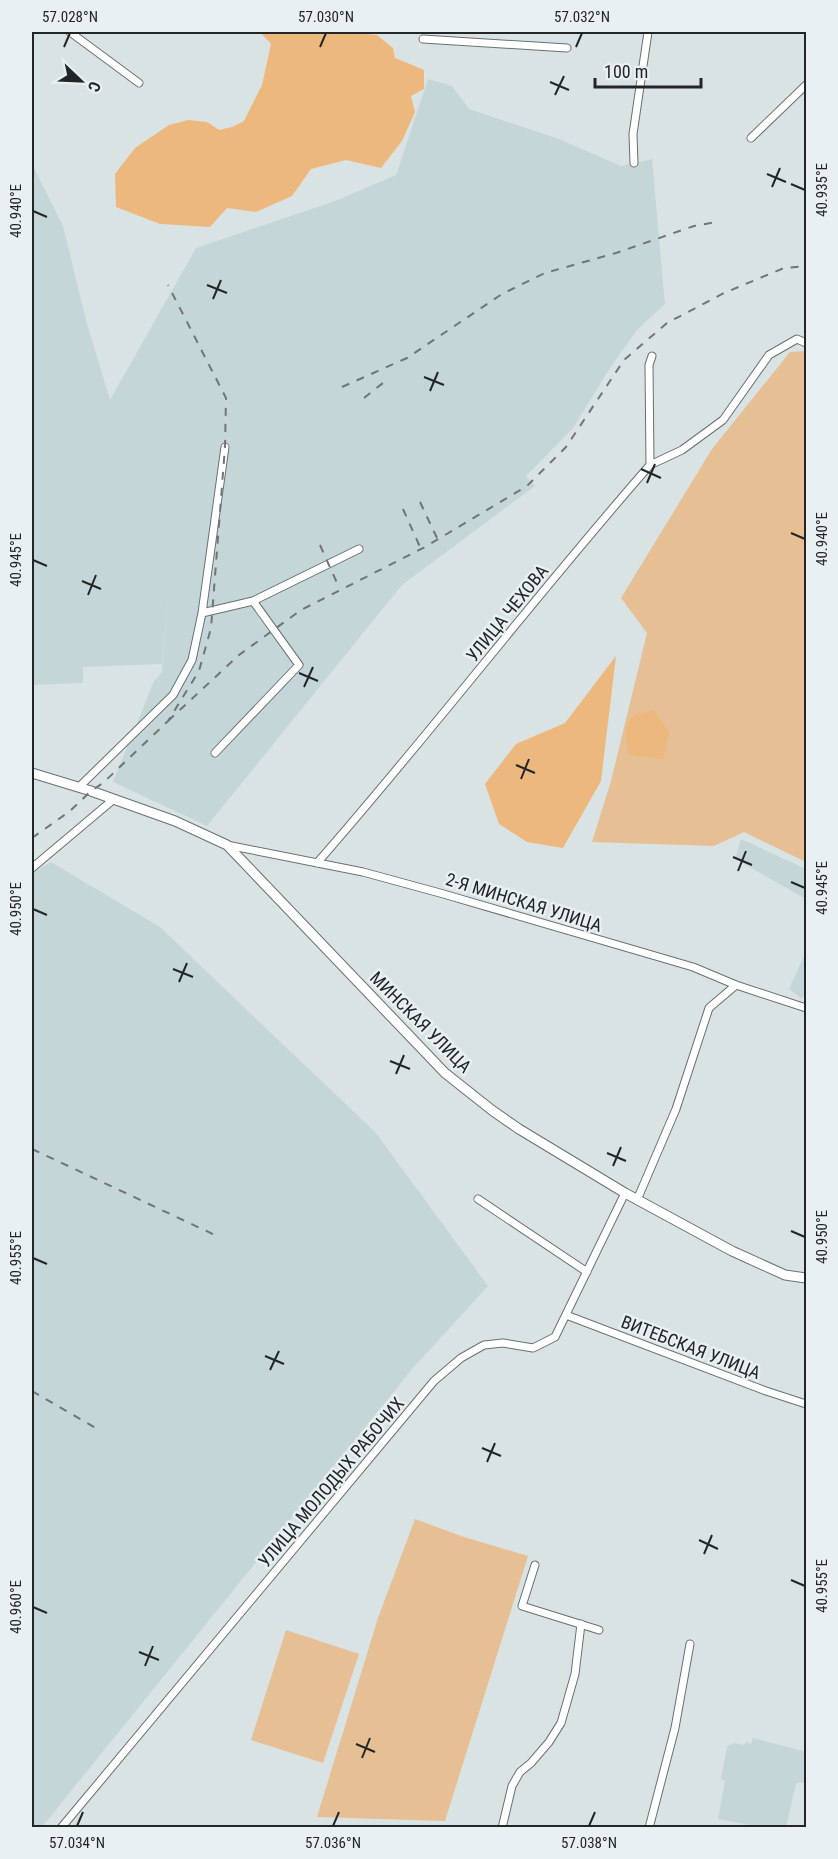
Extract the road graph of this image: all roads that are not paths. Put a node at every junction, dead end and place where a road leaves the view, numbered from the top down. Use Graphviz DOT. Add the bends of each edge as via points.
graph roads {
  1 [pos="70,32"];
  2 [pos="464,32"];
  3 [pos="648,32"];
  4 [pos="423,39"];
  5 [pos="462,42"];
  6 [pos="567,48"];
  7 [pos="139,83"];
  8 [pos="807,85"];
  9 [pos="751,138"];
  10 [pos="634,163"];
  11 [pos="807,336"];
  12 [pos="796,339"];
  13 [pos="807,343"];
  14 [pos="652,356"];
  15 [pos="225,447"];
  16 [pos="650,465"];
  17 [pos="359,549"];
  18 [pos="253,601"];
  19 [pos="202,613"];
  20 [pos="215,753"];
  21 [pos="32,773"];
  22 [pos="79,787"];
  23 [pos="114,800"];
  24 [pos="227,845"];
  25 [pos="317,863"];
  26 [pos="32,868"];
  27 [pos="736,985"];
  28 [pos="807,1008"];
  29 [pos="625,1193"];
  30 [pos="478,1199"];
  31 [pos="637,1200"];
  32 [pos="587,1272"];
  33 [pos="807,1278"];
  34 [pos="566,1314"];
  35 [pos="807,1404"];
  36 [pos="535,1565"];
  37 [pos="581,1624"];
  38 [pos="600,1630"];
  39 [pos="690,1644"];
  40 [pos="60,1827"];
  41 [pos="502,1827"];
  42 [pos="648,1827"];
  1 -- 7 [label="street"];
  2 -- 5 [label="street"];
  3 -- 10 [label="street" via="633,134"];
  4 -- 5 [label="street"];
  5 -- 6 [label="street"];
  8 -- 9 [label="street"];
  11 -- 12 [label="street"];
  12 -- 13 [label="street"];
  12 -- 16 [label="street" via="769,355 723,420 682,450"];
  14 -- 16 [label="street"];
  15 -- 19 [label="street"];
  16 -- 25 [label="street, УЛИЦА ЧЕХОВА"];
  17 -- 18 [label="street"];
  18 -- 19 [label="street"];
  18 -- 20 [label="street" via="299,665"];
  19 -- 22 [label="street" via="192,660 173,695"];
  21 -- 22 [label="main road, МИНСКАЯ УЛИЦА"];
  22 -- 23 [label="main road, МИНСКАЯ УЛИЦА"];
  23 -- 24 [label="main road, МИНСКАЯ УЛИЦА"];
  23 -- 26 [label="street"];
  24 -- 25 [label="street, 2-Я МИНСКАЯ УЛИЦА"];
  24 -- 29 [label="main road, МИНСКАЯ УЛИЦА" via="445,1073 519,1129"];
  25 -- 27 [label="street, 2-Я МИНСКАЯ УЛИЦА" via="452,896 693,967"];
  27 -- 28 [label="street, 2-Я МИНСКАЯ УЛИЦА"];
  27 -- 31 [label="street" via="709,1008 676,1109"];
  29 -- 31 [label="main road, МИНСКАЯ УЛИЦА"];
  29 -- 32 [label="street, УЛИЦА МОЛОДЫХ РАБОЧИХ"];
  30 -- 32 [label="street"];
  31 -- 33 [label="main road, МИНСКАЯ УЛИЦА" via="732,1251 785,1275"];
  32 -- 34 [label="street, УЛИЦА МОЛОДЫХ РАБОЧИХ"];
  34 -- 35 [label="street, ВИТЕБСКАЯ УЛИЦА"];
  34 -- 40 [label="street, УЛИЦА МОЛОДЫХ РАБОЧИХ" via="555,1337 533,1348 503,1343 484,1345 434,1381"];
  36 -- 37 [label="street" via="522,1606"];
  37 -- 38 [label="street"];
  37 -- 41 [label="street" via="575,1674 561,1723 512,1786"];
  39 -- 42 [label="street" via="675,1728"];
}
